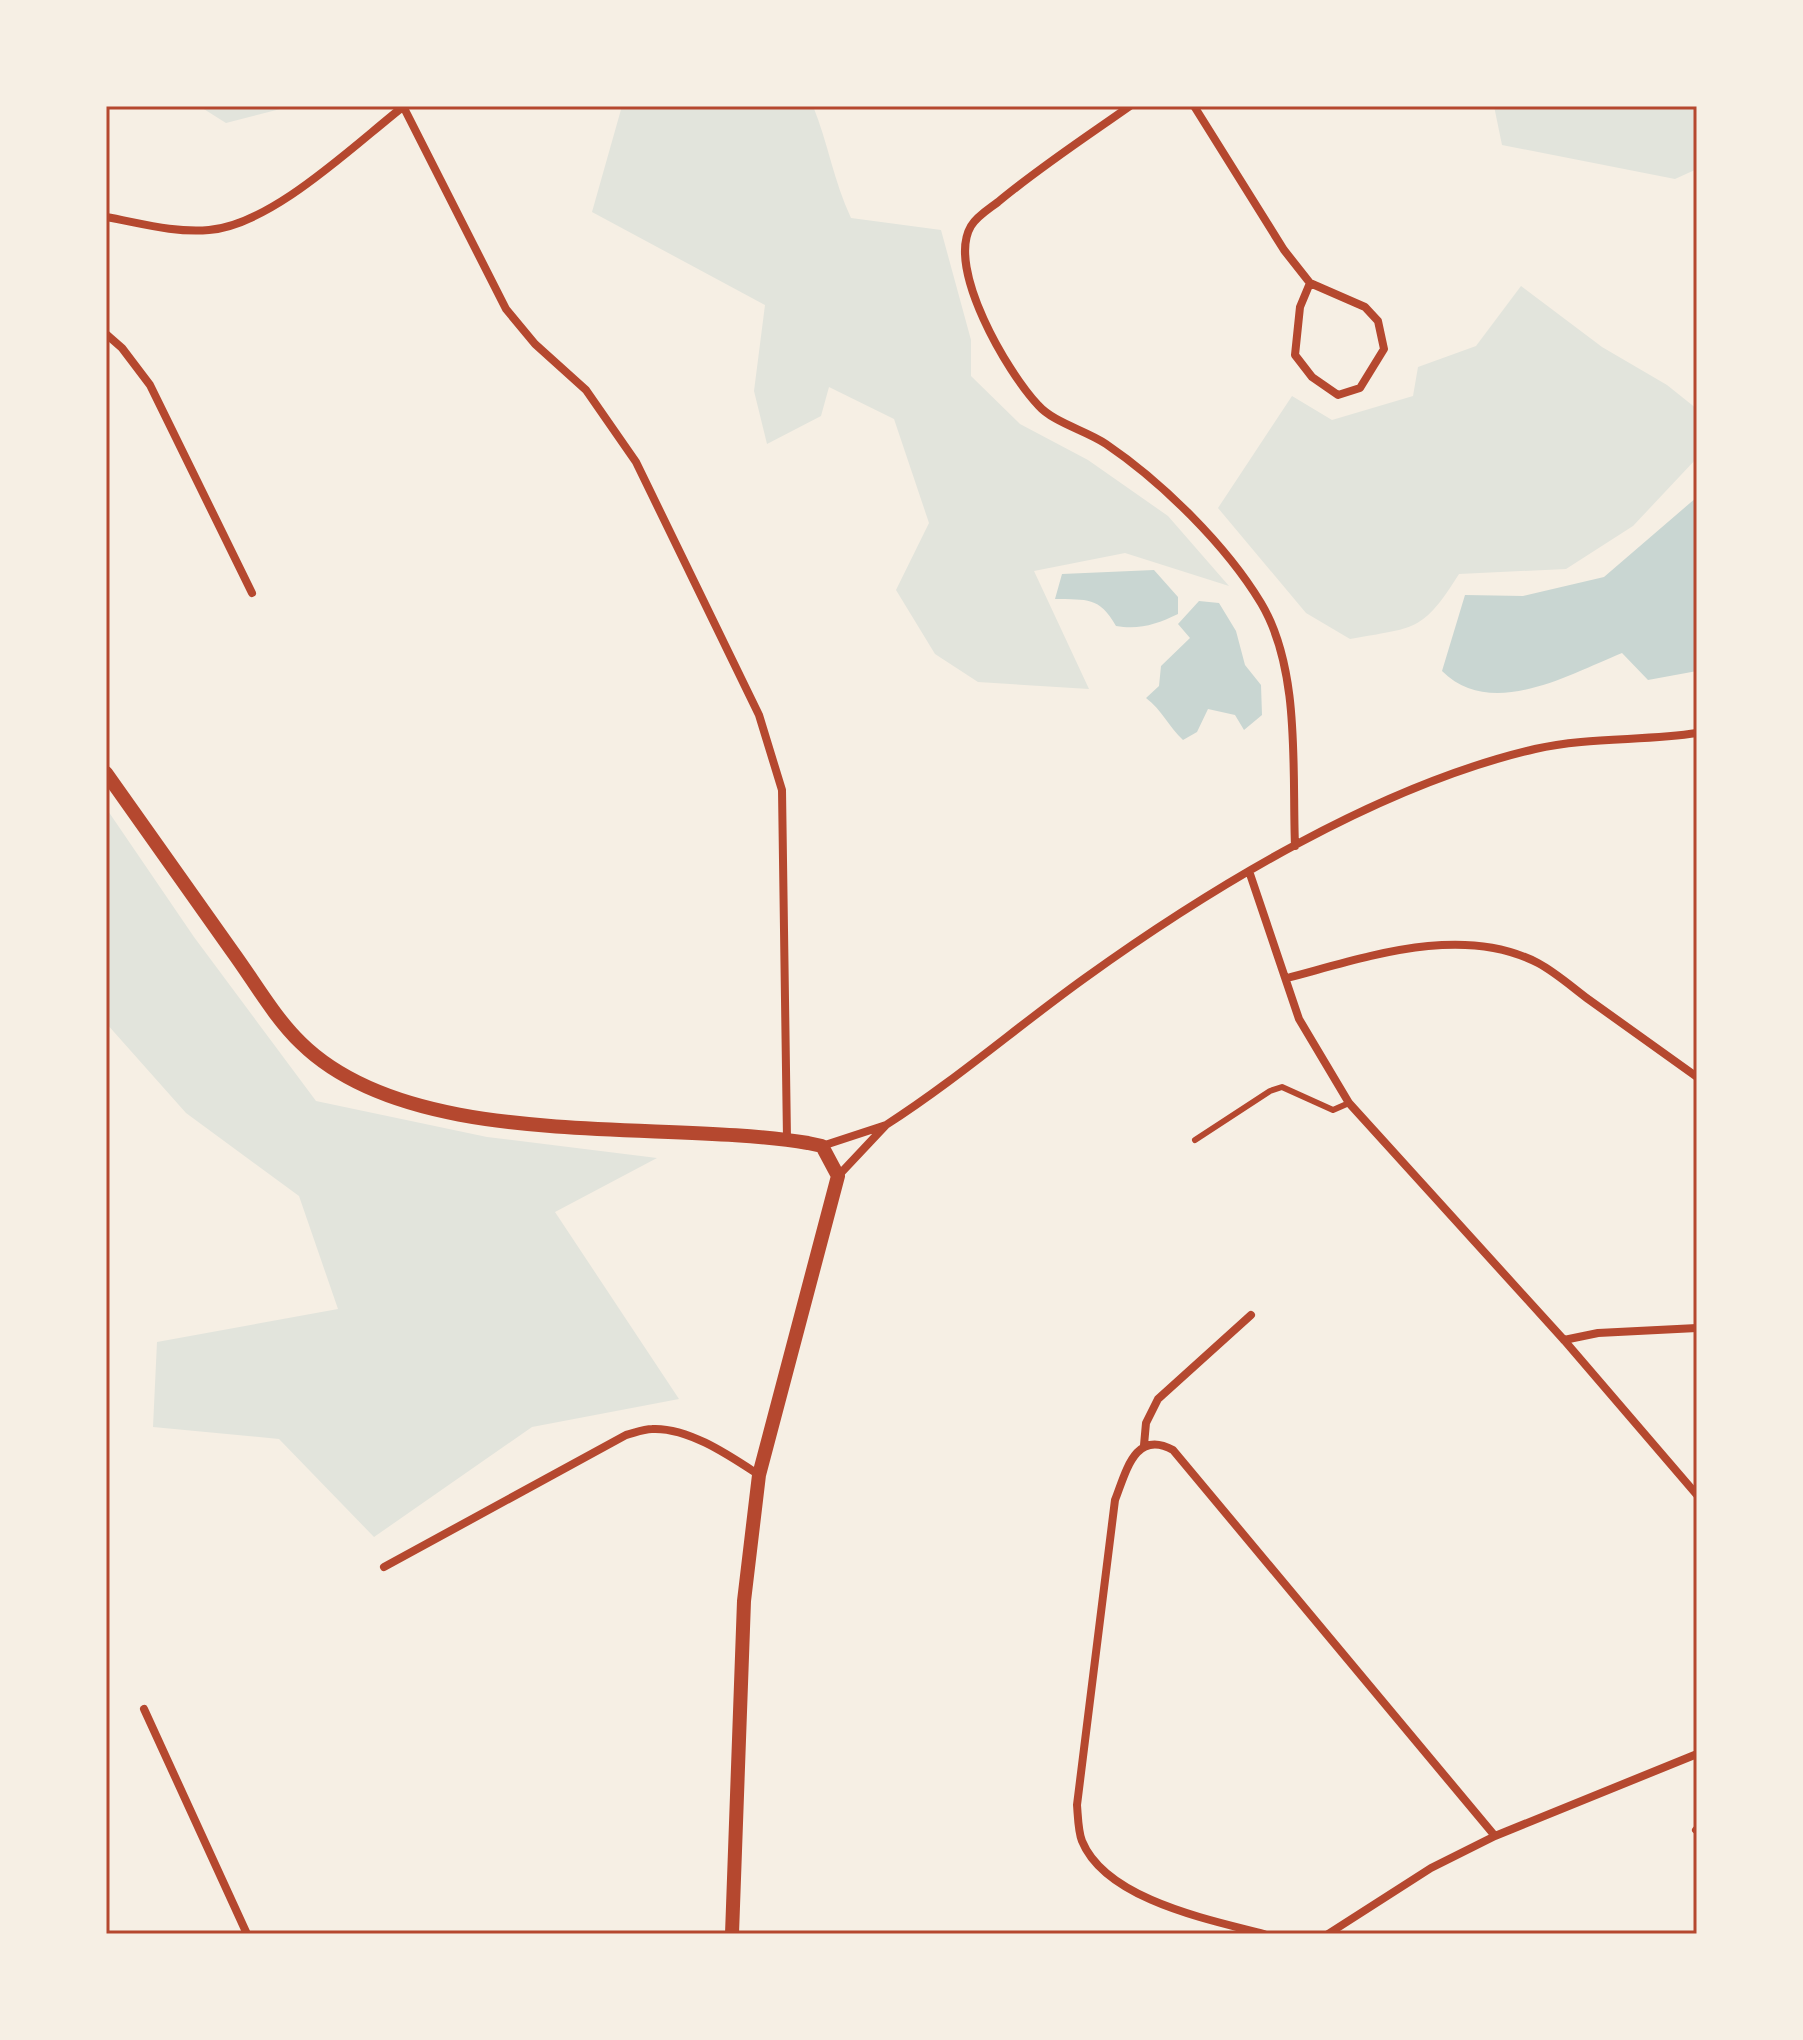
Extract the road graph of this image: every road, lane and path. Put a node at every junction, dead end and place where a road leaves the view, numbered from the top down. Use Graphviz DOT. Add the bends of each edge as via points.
graph roads {
  1 [pos="404,106"];
  2 [pos="1130,106"];
  3 [pos="1194,106"];
  4 [pos="106,217"];
  5 [pos="1310,283"];
  6 [pos="106,334"];
  7 [pos="252,593"];
  8 [pos="1697,733"];
  9 [pos="106,773"];
  10 [pos="1295,846"];
  11 [pos="1249,871"];
  12 [pos="1287,978"];
  13 [pos="1697,1077"];
  14 [pos="1349,1103"];
  15 [pos="886,1125"];
  16 [pos="787,1139"];
  17 [pos="1195,1140"];
  18 [pos="822,1146"];
  19 [pos="838,1176"];
  20 [pos="1251,1315"];
  21 [pos="1697,1328"];
  22 [pos="1564,1340"];
  23 [pos="1144,1445"];
  24 [pos="759,1475"];
  25 [pos="1697,1495"];
  26 [pos="384,1567"];
  27 [pos="144,1709"];
  28 [pos="1697,1754"];
  29 [pos="1495,1836"];
  30 [pos="247,1934"];
  31 [pos="732,1934"];
  32 [pos="1264,1934"];
  33 [pos="1328,1934"];
  1 -- 4 [label="street" via="248,221 211,230 173,230"];
  1 -- 16 [label="street" via="506,309 586,390 636,462 774,755 782,790"];
  2 -- 10 [label="street" via="974,221 963,256 966,275 1017,379 1040,408 1100,440 1143,472 1224,551 1261,603 1279,640 1286,674"];
  3 -- 5 [label="street"];
  5 -- 5 [label="street" via="1365,307 1378,321 1384,349 1360,388 1338,395 1312,377 1295,355 1300,307"];
  6 -- 7 [label="street" via="150,385"];
  8 -- 10 [label="street" via="1536,749 1403,793"];
  9 -- 16 [label="street" via="280,1018 308,1049 353,1081 388,1098 474,1118"];
  10 -- 11 [label="street"];
  11 -- 12 [label="street"];
  11 -- 15 [label="street" via="1086,977 935,1094"];
  12 -- 13 [label="street" via="1430,947 1502,952 1537,963"];
  12 -- 14 [label="street" via="1299,1019"];
  14 -- 17 [label="lane" via="1333,1110 1282,1087"];
  14 -- 22 [label="street"];
  15 -- 18 [label="street"];
  15 -- 19 [label="street"];
  16 -- 18 [label="street"];
  18 -- 19 [label="street"];
  19 -- 24 [label="street"];
  20 -- 23 [label="street" via="1158,1399 1146,1423"];
  21 -- 22 [label="street"];
  22 -- 25 [label="street"];
  23 -- 29 [label="street" via="1160,1443 1173,1450"];
  23 -- 32 [label="street" via="1133,1457 1115,1500 1077,1805 1082,1842 1103,1868 1158,1903"];
  24 -- 26 [label="street" via="726,1453 677,1433 651,1429 626,1435"];
  24 -- 31 [label="street" via="744,1601"];
  27 -- 30 [label="street"];
  28 -- 29 [label="street"];
  29 -- 33 [label="street" via="1431,1868"];
}
